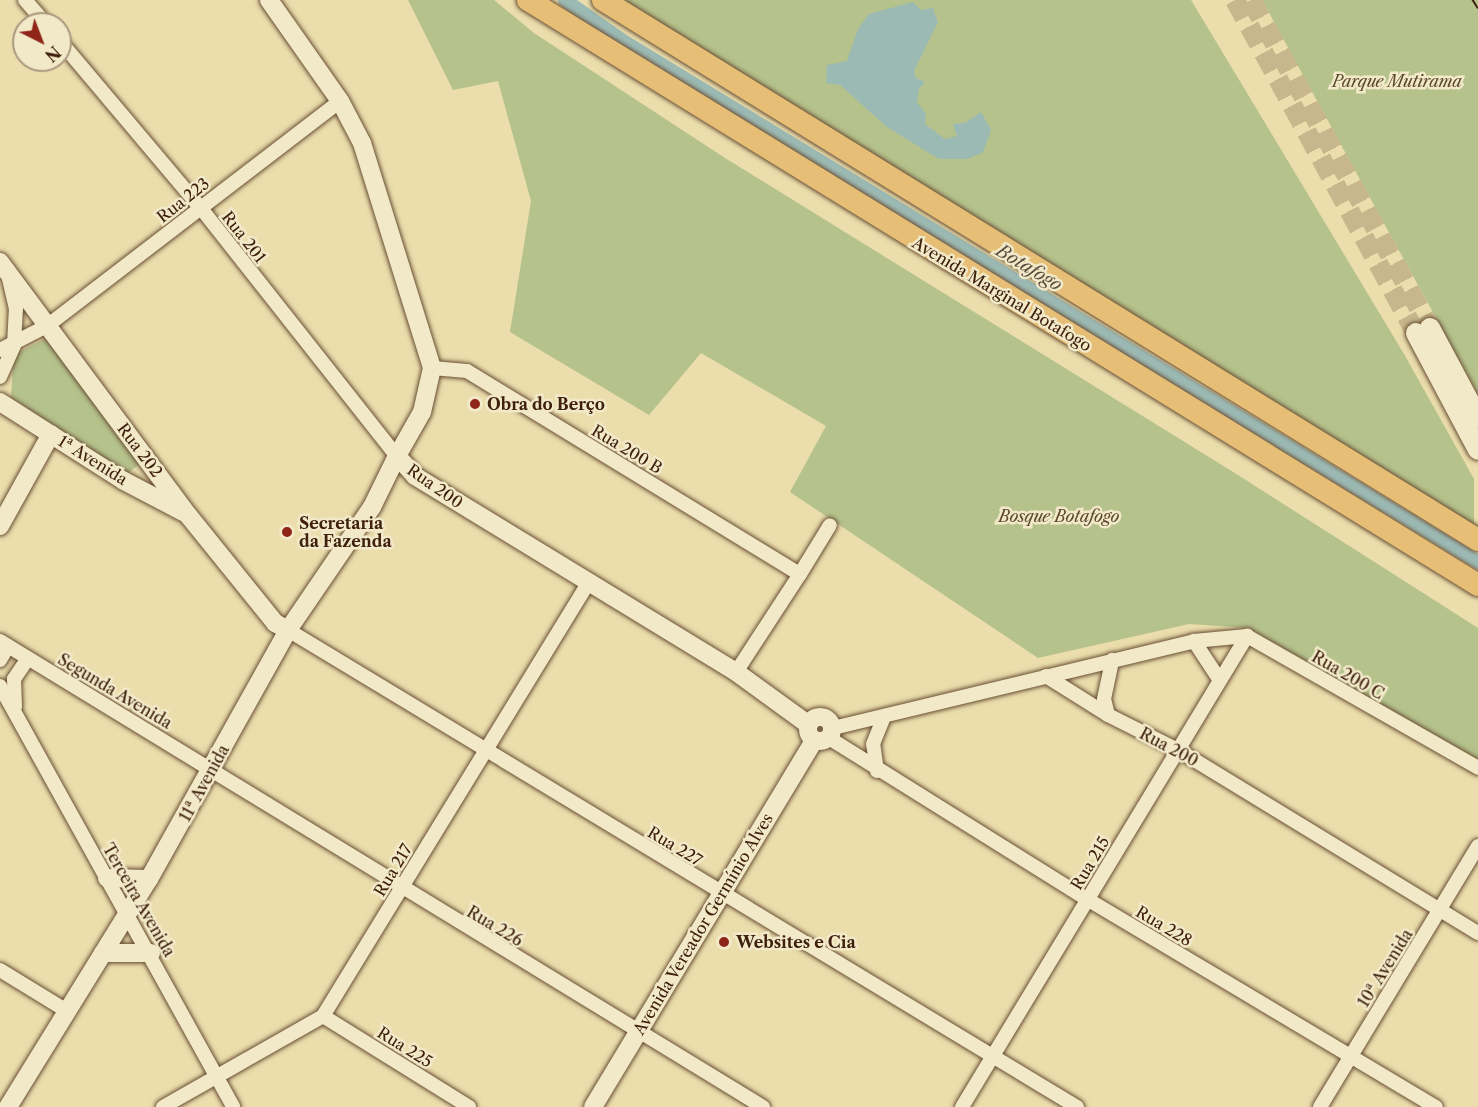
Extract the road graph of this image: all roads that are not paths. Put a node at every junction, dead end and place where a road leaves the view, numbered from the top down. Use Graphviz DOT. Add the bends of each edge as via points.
graph roads {
  1 [pos="26,0"];
  2 [pos="269,0"];
  3 [pos="528,0"];
  4 [pos="603,0"];
  5 [pos="36,12"];
  6 [pos="72,55"];
  7 [pos="340,101"];
  8 [pos="200,207"];
  9 [pos="4,266"];
  10 [pos="47,326"];
  11 [pos="14,345"];
  12 [pos="0,350"];
  13 [pos="432,368"];
  14 [pos="0,377"];
  15 [pos="0,402"];
  16 [pos="1478,418"];
  17 [pos="51,434"];
  18 [pos="1478,450"];
  19 [pos="397,456"];
  20 [pos="149,463"];
  21 [pos="124,481"];
  22 [pos="188,515"];
  23 [pos="830,525"];
  24 [pos="0,526"];
  25 [pos="1478,540"];
  26 [pos="800,574"];
  27 [pos="587,585"];
  28 [pos="1478,585"];
  29 [pos="288,630"];
  30 [pos="1247,636"];
  31 [pos="1194,641"];
  32 [pos="4,644"];
  33 [pos="28,658"];
  34 [pos="0,660"];
  35 [pos="1112,660"];
  36 [pos="736,672"];
  37 [pos="1046,676"];
  38 [pos="1219,680"];
  39 [pos="0,686"];
  40 [pos="15,710"];
  41 [pos="1108,715"];
  42 [pos="884,717"];
  43 [pos="821,733"];
  44 [pos="1178,750"];
  45 [pos="483,751"];
  46 [pos="1478,768"];
  47 [pos="212,769"];
  48 [pos="877,771"];
  49 [pos="1478,846"];
  50 [pos="107,878"];
  51 [pos="149,879"];
  52 [pos="401,888"];
  53 [pos="722,894"];
  54 [pos="1087,899"];
  55 [pos="1440,909"];
  56 [pos="127,914"];
  57 [pos="1478,933"];
  58 [pos="103,952"];
  59 [pos="151,953"];
  60 [pos="0,970"];
  61 [pos="67,1011"];
  62 [pos="323,1016"];
  63 [pos="638,1031"];
  64 [pos="992,1056"];
  65 [pos="1350,1057"];
  66 [pos="216,1077"];
  67 [pos="8,1107"];
  68 [pos="163,1107"];
  69 [pos="233,1107"];
  70 [pos="469,1107"];
  71 [pos="593,1107"];
  72 [pos="764,1107"];
  73 [pos="962,1107"];
  74 [pos="1077,1107"];
  75 [pos="1320,1107"];
  76 [pos="1436,1107"];
  1 -- 5 [label="street"];
  2 -- 7 [label="street"];
  3 -- 28 [label="main road, Avenida Marginal Botafogo"];
  4 -- 25 [label="main road"];
  6 -- 8 [label="street, Rua 201"];
  7 -- 8 [label="street, Rua 223"];
  7 -- 13 [label="street" via="362,143"];
  8 -- 10 [label="street, Rua 223"];
  8 -- 19 [label="street, Rua 201"];
  9 -- 10 [label="street, Rua 202"];
  9 -- 11 [label="street" via="16,309"];
  10 -- 11 [label="street, Rua 223"];
  10 -- 20 [label="street, Rua 202"];
  11 -- 12 [label="street, Rua 223"];
  11 -- 14 [label="street"];
  13 -- 19 [label="street, Rua 200" via="422,412"];
  13 -- 26 [label="street, Rua 200 B" via="467,371"];
  15 -- 17 [label="street, 1ª Avenida"];
  16 -- 18 [label="main road" via="1423,330"];
  17 -- 21 [label="street, 1ª Avenida"];
  17 -- 24 [label="street"];
  19 -- 27 [label="street, Rua 200" via="415,476"];
  19 -- 29 [label="street, 11ª Avenida" via="372,507"];
  20 -- 21 [label="street"];
  20 -- 22 [label="street, Rua 202"];
  21 -- 22 [label="street, 1ª Avenida"];
  22 -- 29 [label="street, Rua 202" via="275,624"];
  23 -- 26 [label="street"];
  26 -- 36 [label="street"];
  27 -- 36 [label="street, Rua 200"];
  27 -- 45 [label="street, Rua 217"];
  29 -- 45 [label="street, Rua 227"];
  29 -- 47 [label="street, 11ª Avenida"];
  30 -- 31 [label="street"];
  30 -- 38 [label="street, Rua 215"];
  30 -- 46 [label="street, Rua 200 C"];
  31 -- 35 [label="street"];
  31 -- 38 [label="street"];
  32 -- 33 [label="street, Segunda Avenida"];
  32 -- 34 [label="street"];
  33 -- 40 [label="street, Terceira Avenida" via="14,679"];
  33 -- 47 [label="street, Segunda Avenida"];
  35 -- 37 [label="street"];
  35 -- 41 [label="street" via="1104,699"];
  36 -- 43 [label="street, Rua 200"];
  37 -- 41 [label="street, Rua 200"];
  37 -- 42 [label="street"];
  38 -- 44 [label="street, Rua 215"];
  39 -- 40 [label="street, Terceira Avenida"];
  40 -- 50 [label="street, Terceira Avenida"];
  41 -- 44 [label="street, Rua 200"];
  42 -- 43 [label="street"];
  42 -- 48 [label="street" via="873,744"];
  43 -- 48 [label="street, Rua 228"];
  43 -- 53 [label="street, Avenida Vereador Germínio Alves"];
  44 -- 54 [label="street, Rua 215"];
  44 -- 55 [label="street, Rua 200"];
  45 -- 52 [label="street, Rua 217"];
  45 -- 53 [label="street, Rua 227"];
  47 -- 51 [label="street, 11ª Avenida"];
  47 -- 52 [label="street, Rua 226"];
  48 -- 54 [label="street, Rua 228"];
  49 -- 55 [label="street, 10ª Avenida"];
  50 -- 51 [label="street"];
  50 -- 56 [label="street, Terceira Avenida"];
  51 -- 56 [label="street, 11ª Avenida"];
  52 -- 62 [label="street, Rua 217"];
  52 -- 63 [label="street, Rua 226"];
  53 -- 63 [label="street, Avenida Vereador Germínio Alves"];
  53 -- 64 [label="street, Rua 227"];
  54 -- 64 [label="street, Rua 215"];
  54 -- 65 [label="street, Rua 228"];
  55 -- 57 [label="street, Rua 200"];
  55 -- 65 [label="street, 10ª Avenida"];
  56 -- 58 [label="street, 11ª Avenida"];
  56 -- 59 [label="street, Terceira Avenida"];
  58 -- 59 [label="street"];
  58 -- 61 [label="street, 11ª Avenida"];
  59 -- 66 [label="street, Terceira Avenida"];
  60 -- 61 [label="street"];
  61 -- 67 [label="street, 11ª Avenida"];
  62 -- 66 [label="street, Rua 217"];
  62 -- 70 [label="street, Rua 225"];
  63 -- 71 [label="street, Avenida Vereador Germínio Alves"];
  63 -- 72 [label="street, Rua 226"];
  64 -- 73 [label="street, Rua 215"];
  64 -- 74 [label="street, Rua 227"];
  65 -- 75 [label="street, 10ª Avenida"];
  65 -- 76 [label="street, Rua 228"];
  66 -- 68 [label="street, Rua 217"];
  66 -- 69 [label="street, Terceira Avenida"];
}
